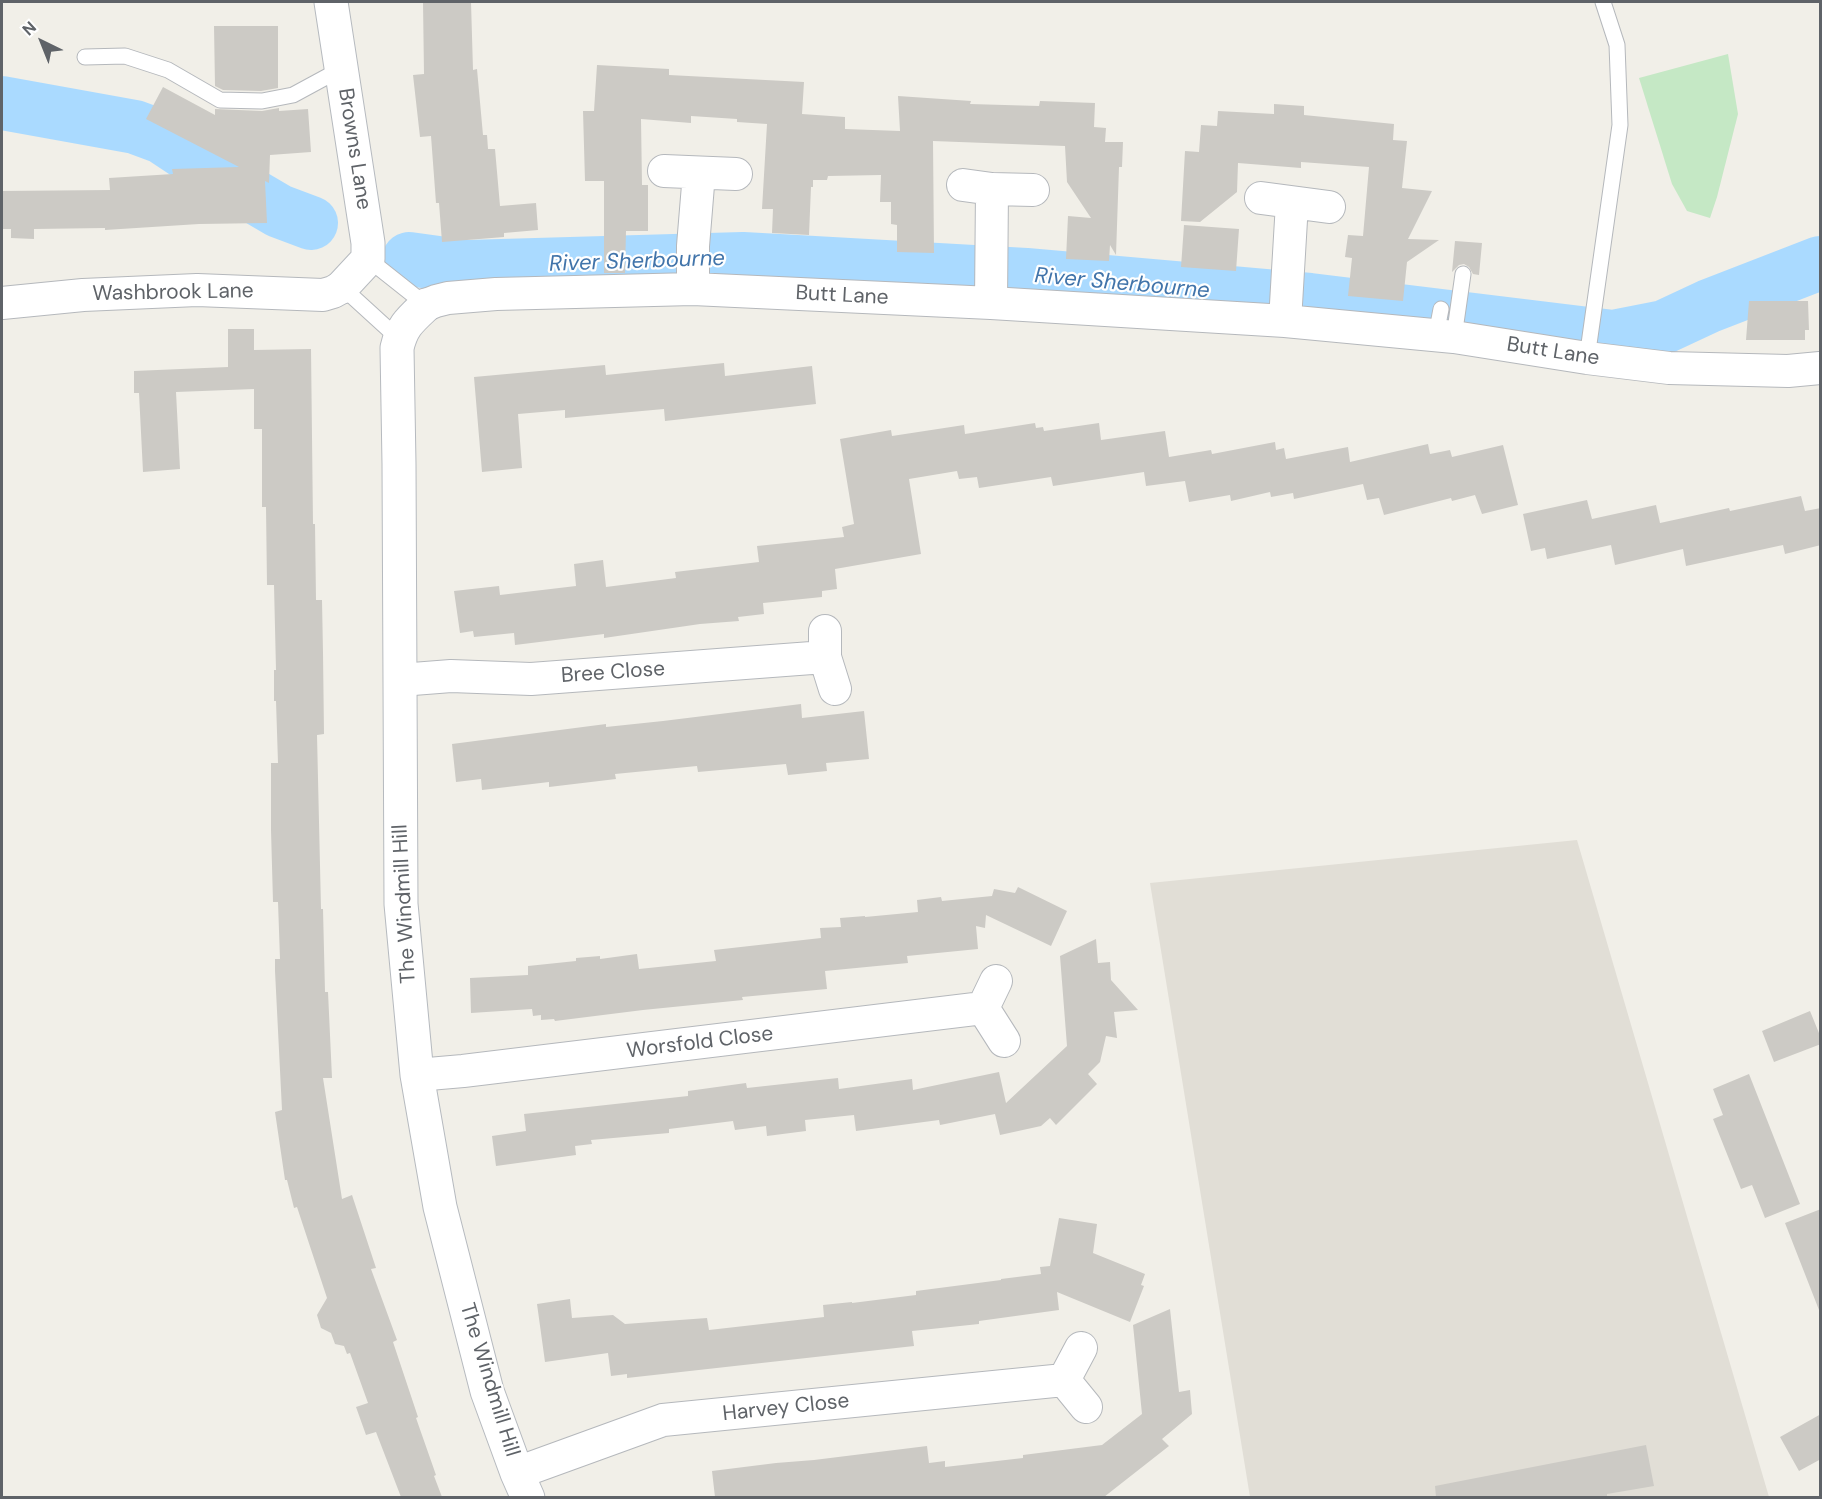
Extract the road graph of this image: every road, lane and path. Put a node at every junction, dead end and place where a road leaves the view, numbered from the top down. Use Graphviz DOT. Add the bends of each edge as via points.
graph roads {
  1 [pos="330,2"];
  2 [pos="1603,2"];
  3 [pos="85,57"];
  4 [pos="342,69"];
  5 [pos="664,171"];
  6 [pos="699,173"];
  7 [pos="736,174"];
  8 [pos="1033,190"];
  9 [pos="1261,198"];
  10 [pos="1292,203"];
  11 [pos="1329,207"];
  12 [pos="368,259"];
  13 [pos="693,270"];
  14 [pos="1463,274"];
  15 [pos="991,282"];
  16 [pos="342,288"];
  17 [pos="2,303"];
  18 [pos="1286,303"];
  19 [pos="426,305"];
  20 [pos="1447,322"];
  21 [pos="399,339"];
  22 [pos="1588,351"];
  23 [pos="1821,368"];
  24 [pos="400,680"];
  25 [pos="835,689"];
  26 [pos="1004,1041"];
  27 [pos="417,1075"];
  28 [pos="1081,1348"];
  29 [pos="1064,1380"];
  30 [pos="1086,1407"];
  31 [pos="523,1485"];
  1 -- 4 [label="street, Browns Lane"];
  2 -- 22 [label="lane" via="1617,45 1620,125"];
  3 -- 4 [label="lane" via="125,56 168,70 220,100 262,101 293,95"];
  4 -- 12 [label="street, Browns Lane" via="368,231"];
  5 -- 6 [label="street"];
  6 -- 7 [label="street"];
  6 -- 13 [label="street"];
  8 -- 15 [label="street" via="978,187"];
  9 -- 10 [label="street"];
  10 -- 11 [label="street"];
  10 -- 18 [label="street"];
  12 -- 16 [label="street"];
  12 -- 19 [label="lane"];
  13 -- 15 [label="street, Butt Lane"];
  13 -- 19 [label="street, Butt Lane" via="448,298"];
  14 -- 20 [label="lane"];
  15 -- 18 [label="street, Butt Lane"];
  16 -- 17 [label="street, Washbrook Lane" via="323,295 197,290"];
  16 -- 21 [label="lane"];
  18 -- 20 [label="street, Butt Lane"];
  19 -- 21 [label="street" via="408,322"];
  20 -- 22 [label="street, Butt Lane"];
  21 -- 24 [label="street, The Windmill Hill"];
  22 -- 23 [label="street, Butt Lane" via="1669,368"];
  24 -- 25 [label="street, Bree Close" via="451,676 531,679 825,644"];
  24 -- 27 [label="street, The Windmill Hill" via="401,904"];
  26 -- 27 [label="street, Worsfold Close" via="989,995 475,1070"];
  27 -- 31 [label="street, The Windmill Hill" via="443,1218 487,1391"];
  28 -- 29 [label="street"];
  29 -- 30 [label="street"];
  29 -- 31 [label="street, Harvey Close" via="663,1420"];
}
